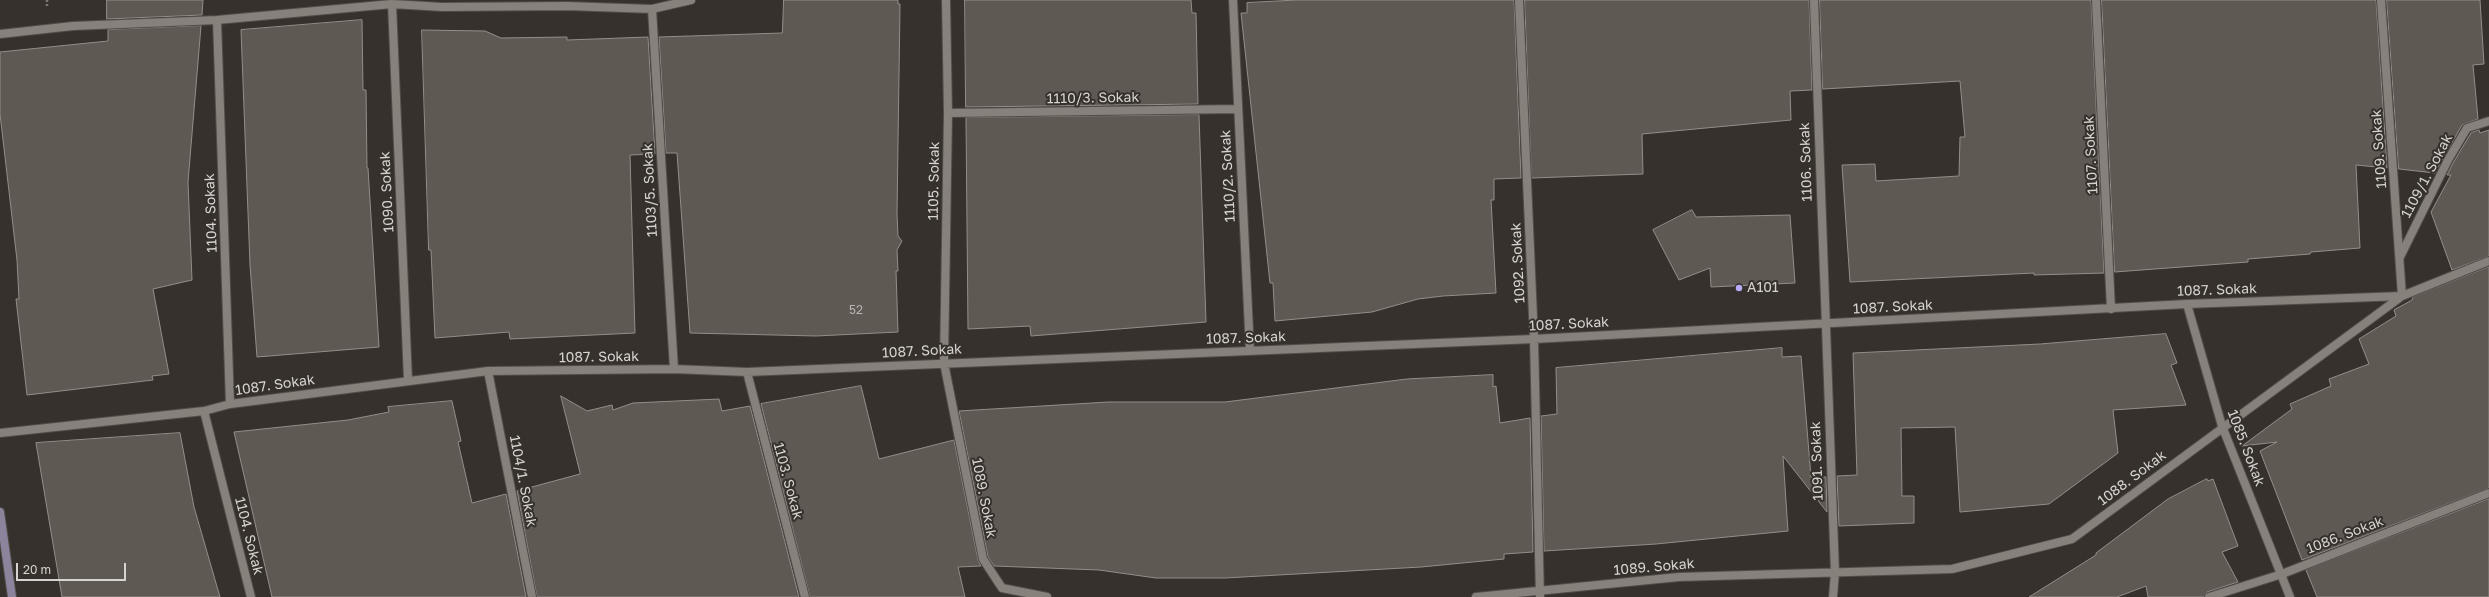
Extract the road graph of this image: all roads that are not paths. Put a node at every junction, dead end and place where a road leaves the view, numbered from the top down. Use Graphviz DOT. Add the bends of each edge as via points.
graph roads {
  1 [pos="691,0"];
  2 [pos="946,0"];
  3 [pos="1233,0"];
  4 [pos="1519,0"];
  5 [pos="1814,0"];
  6 [pos="2096,0"];
  7 [pos="2381,0"];
  8 [pos="442,3"];
  9 [pos="567,3"];
  10 [pos="392,4"];
  11 [pos="652,10"];
  12 [pos="217,20"];
  13 [pos="0,34"];
  14 [pos="1237,109"];
  15 [pos="948,113"];
  16 [pos="2489,121"];
  17 [pos="2399,258"];
  18 [pos="2489,261"];
  19 [pos="2402,296"];
  20 [pos="2187,304"];
  21 [pos="2111,309"];
  22 [pos="1824,323"];
  23 [pos="1534,339"];
  24 [pos="1250,351"];
  25 [pos="944,363"];
  26 [pos="674,369"];
  27 [pos="488,371"];
  28 [pos="747,372"];
  29 [pos="408,380"];
  30 [pos="230,404"];
  31 [pos="204,411"];
  32 [pos="2222,426"];
  33 [pos="0,433"];
  34 [pos="2489,493"];
  35 [pos="0,512"];
  36 [pos="1835,572"];
  37 [pos="2282,574"];
  38 [pos="1540,594"];
  39 [pos="12,597"];
  40 [pos="251,597"];
  41 [pos="532,597"];
  42 [pos="805,597"];
  43 [pos="1047,597"];
  44 [pos="1476,597"];
  45 [pos="1833,597"];
  46 [pos="2209,597"];
  47 [pos="2290,597"];
  1 -- 11 [label="street"];
  2 -- 15 [label="street, 1105. Sokak"];
  3 -- 14 [label="street, 1110/2. Sokak"];
  4 -- 23 [label="street, 1092. Sokak"];
  5 -- 22 [label="street, 1106. Sokak"];
  6 -- 21 [label="street, 1107. Sokak"];
  7 -- 17 [label="street, 1109. Sokak"];
  8 -- 9 [label="street"];
  8 -- 10 [label="street"];
  9 -- 11 [label="street"];
  10 -- 12 [label="street"];
  10 -- 29 [label="street, 1090. Sokak"];
  11 -- 26 [label="street, 1103/5. Sokak"];
  12 -- 13 [label="street" via="73,26"];
  12 -- 30 [label="street, 1104. Sokak"];
  14 -- 15 [label="street, 1110/3. Sokak"];
  14 -- 24 [label="street, 1110/2. Sokak"];
  15 -- 25 [label="street, 1105. Sokak"];
  16 -- 17 [label="street, 1109/1. Sokak" via="2467,128 2448,160"];
  17 -- 19 [label="street, 1109. Sokak"];
  18 -- 19 [label="street, 1087. Sokak"];
  19 -- 20 [label="street, 1087. Sokak"];
  19 -- 32 [label="street, 1088. Sokak"];
  20 -- 21 [label="street, 1087. Sokak"];
  20 -- 32 [label="street, 1085. Sokak"];
  21 -- 22 [label="street, 1087. Sokak"];
  22 -- 23 [label="street, 1087. Sokak"];
  22 -- 36 [label="street, 1091. Sokak"];
  23 -- 24 [label="street, 1087. Sokak"];
  23 -- 38 [label="street, 1092. Sokak"];
  24 -- 25 [label="street, 1087. Sokak"];
  25 -- 28 [label="street, 1087. Sokak"];
  25 -- 43 [label="street, 1089. Sokak" via="983,559 1002,588"];
  26 -- 27 [label="street, 1087. Sokak"];
  26 -- 28 [label="street, 1087. Sokak"];
  27 -- 29 [label="street, 1087. Sokak"];
  27 -- 41 [label="street, 1104/1. Sokak"];
  28 -- 42 [label="street, 1103. Sokak"];
  29 -- 30 [label="street, 1087. Sokak"];
  30 -- 31 [label="street, 1087. Sokak"];
  31 -- 33 [label="street, 1087. Sokak"];
  31 -- 40 [label="street, 1104. Sokak"];
  32 -- 36 [label="street, 1088. Sokak" via="2072,539 1952,569"];
  32 -- 37 [label="street, 1085. Sokak"];
  34 -- 37 [label="street, 1086. Sokak"];
  35 -- 39 [label="main road"];
  36 -- 38 [label="street, 1089. Sokak" via="1679,577"];
  36 -- 45 [label="street, 1091. Sokak"];
  37 -- 46 [label="street, 1086. Sokak"];
  37 -- 47 [label="street, 1085. Sokak"];
  38 -- 44 [label="street, 1089. Sokak"];
}
